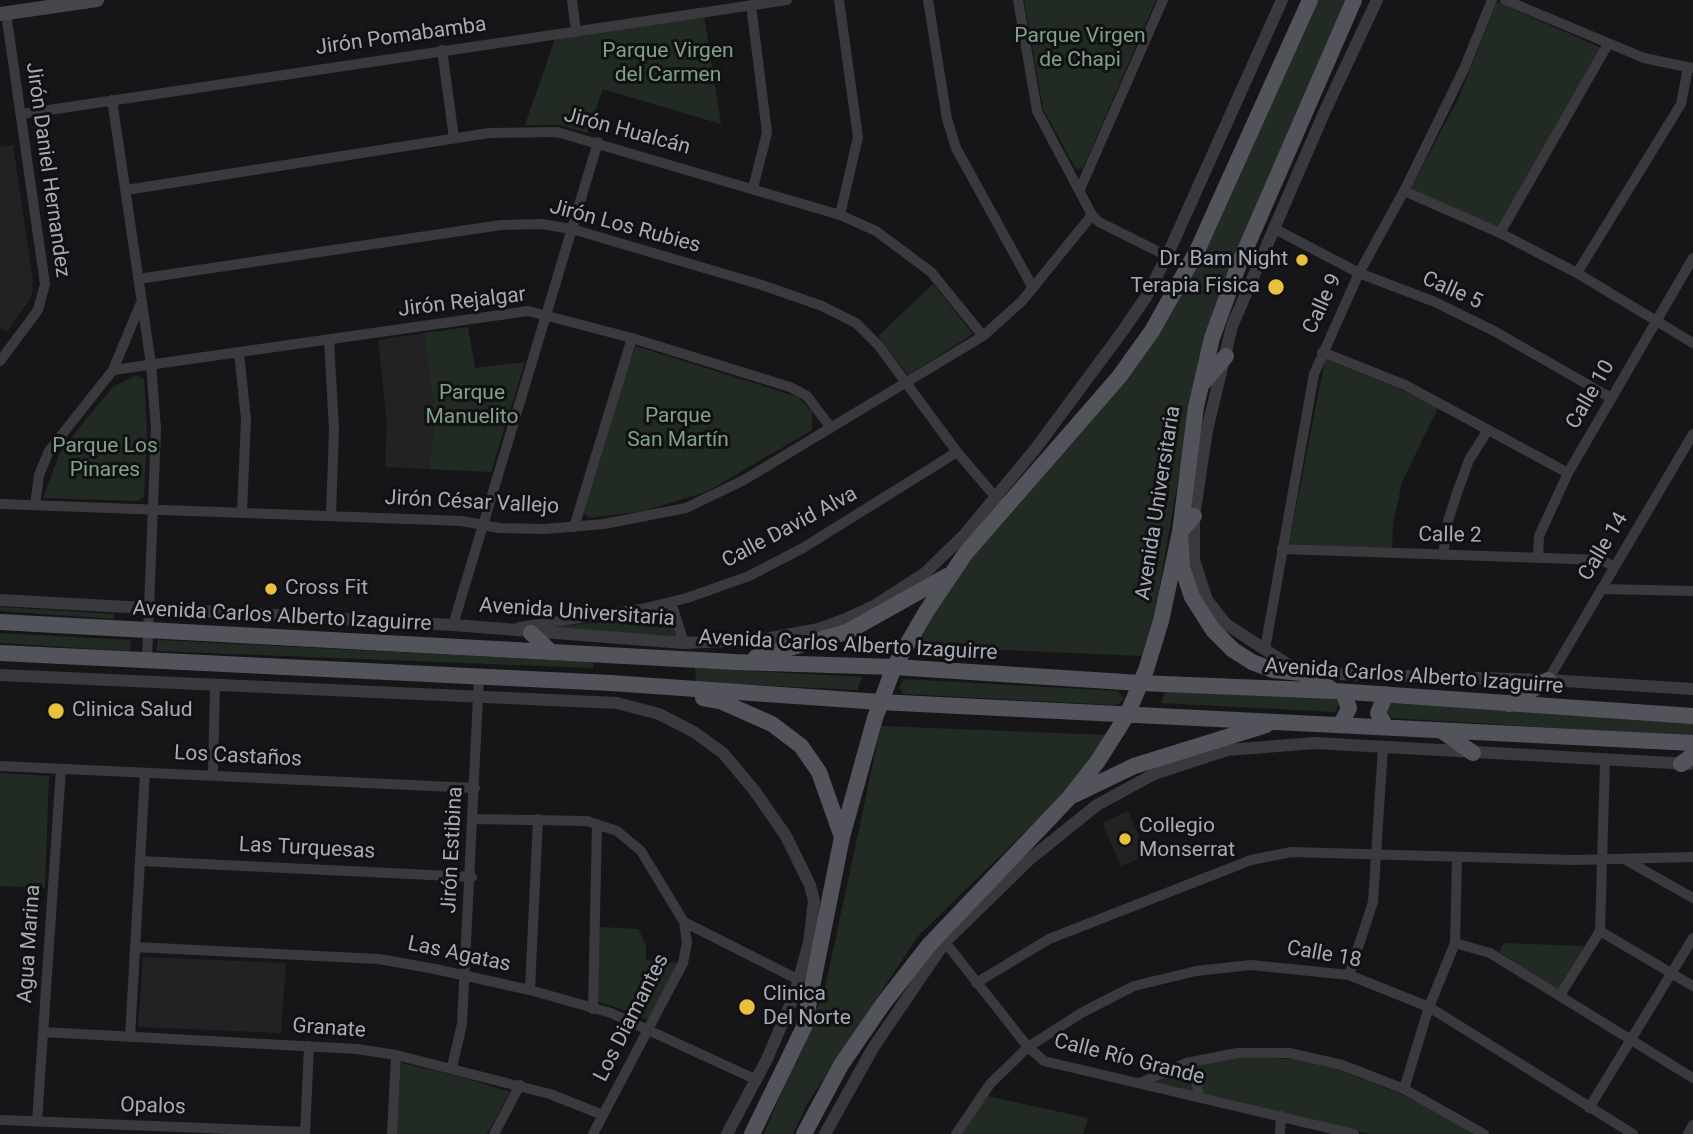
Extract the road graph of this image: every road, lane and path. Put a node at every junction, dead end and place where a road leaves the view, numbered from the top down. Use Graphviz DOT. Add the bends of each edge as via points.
graph roads {
  1 [pos="97,0"];
  2 [pos="572,0"];
  3 [pos="787,0"];
  4 [pos="839,0"];
  5 [pos="928,0"];
  6 [pos="1018,0"];
  7 [pos="1163,0"];
  8 [pos="1282,0"];
  9 [pos="1310,0"];
  10 [pos="1354,0"];
  11 [pos="1377,0"];
  12 [pos="1492,0"];
  13 [pos="1505,0"];
  14 [pos="751,5"];
  15 [pos="3,14"];
  16 [pos="576,31"];
  17 [pos="1608,44"];
  18 [pos="442,50"];
  19 [pos="1690,68"];
  20 [pos="112,100"];
  21 [pos="22,114"];
  22 [pos="454,138"];
  23 [pos="598,142"];
  24 [pos="753,188"];
  25 [pos="1080,189"];
  26 [pos="126,190"];
  27 [pos="1404,191"];
  28 [pos="839,215"];
  29 [pos="1092,215"];
  30 [pos="1273,228"];
  31 [pos="572,229"];
  32 [pos="1500,233"];
  33 [pos="1167,256"];
  34 [pos="1693,258"];
  35 [pos="1359,272"];
  36 [pos="1577,273"];
  37 [pos="138,279"];
  38 [pos="1033,288"];
  39 [pos="141,303"];
  40 [pos="547,314"];
  41 [pos="1657,320"];
  42 [pos="983,337"];
  43 [pos="632,338"];
  44 [pos="329,340"];
  45 [pos="1693,343"];
  46 [pos="1322,352"];
  47 [pos="239,353"];
  48 [pos="1226,356"];
  49 [pos="0,361"];
  50 [pos="151,364"];
  51 [pos="113,370"];
  52 [pos="908,383"];
  53 [pos="1199,388"];
  54 [pos="1611,398"];
  55 [pos="831,428"];
  56 [pos="1488,430"];
  57 [pos="1693,434"];
  58 [pos="957,452"];
  59 [pos="1568,473"];
  60 [pos="0,504"];
  61 [pos="1001,504"];
  62 [pos="35,505"];
  63 [pos="153,509"];
  64 [pos="242,512"];
  65 [pos="331,516"];
  66 [pos="1194,516"];
  67 [pos="482,525"];
  68 [pos="574,527"];
  69 [pos="1180,532"];
  70 [pos="1282,549"];
  71 [pos="1443,555"];
  72 [pos="1538,557"];
  73 [pos="1614,567"];
  74 [pos="949,575"];
  75 [pos="1601,589"];
  76 [pos="1693,591"];
  77 [pos="0,600"];
  78 [pos="671,602"];
  79 [pos="148,608"];
  80 [pos="0,622"];
  81 [pos="453,625"];
  82 [pos="505,630"];
  83 [pos="147,631"];
  84 [pos="531,633"];
  85 [pos="684,643"];
  86 [pos="1261,646"];
  87 [pos="551,652"];
  88 [pos="0,653"];
  89 [pos="613,655"];
  90 [pos="652,657"];
  91 [pos="147,660"];
  92 [pos="735,662"];
  93 [pos="894,667"];
  94 [pos="1301,673"];
  95 [pos="0,675"];
  96 [pos="479,676"];
  97 [pos="1548,680"];
  98 [pos="611,683"];
  99 [pos="1140,683"];
  100 [pos="215,684"];
  101 [pos="652,686"];
  102 [pos="1266,688"];
  103 [pos="1693,688"];
  104 [pos="1339,692"];
  105 [pos="1386,694"];
  106 [pos="479,698"];
  107 [pos="880,702"];
  108 [pos="1509,704"];
  109 [pos="1127,715"];
  110 [pos="1693,716"];
  111 [pos="1281,721"];
  112 [pos="1341,724"];
  113 [pos="1386,727"];
  114 [pos="1442,731"];
  115 [pos="1693,743"];
  116 [pos="1200,746"];
  117 [pos="1383,747"];
  118 [pos="1473,753"];
  119 [pos="1605,761"];
  120 [pos="1689,761"];
  121 [pos="1187,763"];
  122 [pos="0,766"];
  123 [pos="61,769"];
  124 [pos="145,772"];
  125 [pos="213,775"];
  126 [pos="475,788"];
  127 [pos="1069,798"];
  128 [pos="474,819"];
  129 [pos="537,819"];
  130 [pos="597,824"];
  131 [pos="842,837"];
  132 [pos="1024,855"];
  133 [pos="1376,856"];
  134 [pos="1693,857"];
  135 [pos="1457,859"];
  136 [pos="1623,859"];
  137 [pos="140,860"];
  138 [pos="1600,860"];
  139 [pos="472,877"];
  140 [pos="1693,898"];
  141 [pos="823,901"];
  142 [pos="684,922"];
  143 [pos="1600,931"];
  144 [pos="1693,938"];
  145 [pos="945,942"];
  146 [pos="1455,943"];
  147 [pos="135,947"];
  148 [pos="1672,972"];
  149 [pos="1349,975"];
  150 [pos="465,976"];
  151 [pos="799,980"];
  152 [pos="976,983"];
  153 [pos="1693,986"];
  154 [pos="530,990"];
  155 [pos="1559,995"];
  156 [pos="1429,1007"];
  157 [pos="593,1009"];
  158 [pos="650,1030"];
  159 [pos="43,1032"];
  160 [pos="130,1037"];
  161 [pos="1629,1040"];
  162 [pos="309,1046"];
  163 [pos="1028,1047"];
  164 [pos="396,1055"];
  165 [pos="1186,1063"];
  166 [pos="452,1066"];
  167 [pos="1693,1078"];
  168 [pos="757,1080"];
  169 [pos="1139,1083"];
  170 [pos="520,1086"];
  171 [pos="1404,1089"];
  172 [pos="1199,1097"];
  173 [pos="1589,1108"];
  174 [pos="603,1115"];
  175 [pos="1281,1116"];
  176 [pos="0,1120"];
  177 [pos="37,1121"];
  178 [pos="1693,1125"];
  179 [pos="162,1131"];
  180 [pos="305,1133"];
  181 [pos="392,1134"];
  182 [pos="494,1134"];
  183 [pos="593,1134"];
  184 [pos="727,1134"];
  185 [pos="752,1134"];
  186 [pos="804,1134"];
  187 [pos="825,1134"];
  188 [pos="956,1134"];
  189 [pos="1280,1134"];
  190 [pos="1354,1134"];
  191 [pos="1484,1134"];
  192 [pos="1633,1134"];
  193 [pos="1688,1134"];
  1 -- 15 [label="main road"];
  2 -- 16 [label="street"];
  3 -- 14 [label="street, Jirón Pomabamba"];
  4 -- 28 [label="street" via="858,137"];
  5 -- 38 [label="street" via="950,134"];
  6 -- 25 [label="street" via="1037,111"];
  7 -- 25 [label="street"];
  8 -- 33 [label="street, Avenida Universitaria"];
  9 -- 61 [label="main road, Avenida Universitaria" via="1168,305 1119,377"];
  10 -- 53 [label="main road, Avenida Universitaria" via="1239,264"];
  11 -- 30 [label="street, Avenida Universitaria"];
  12 -- 27 [label="street, Calle 9"];
  13 -- 17 [label="street"];
  14 -- 16 [label="street, Jirón Pomabamba"];
  14 -- 24 [label="street" via="767,133"];
  15 -- 21 [label="street, Jirón Daniel Hernandez"];
  16 -- 18 [label="street, Jirón Pomabamba"];
  17 -- 19 [label="street"];
  17 -- 32 [label="street"];
  18 -- 20 [label="street, Jirón Pomabamba"];
  18 -- 22 [label="street"];
  19 -- 36 [label="street" via="1681,104"];
  20 -- 21 [label="street, Jirón Pomabamba"];
  20 -- 26 [label="street"];
  21 -- 49 [label="street, Jirón Daniel Hernandez" via="45,284 38,310"];
  22 -- 23 [label="street, Jirón Hualcán" via="541,130"];
  22 -- 26 [label="street, Jirón Hualcán"];
  23 -- 24 [label="street, Jirón Hualcán"];
  23 -- 31 [label="street"];
  24 -- 28 [label="street, Jirón Hualcán"];
  25 -- 29 [label="street"];
  26 -- 37 [label="street"];
  27 -- 32 [label="street"];
  27 -- 35 [label="street, Calle 9"];
  28 -- 42 [label="street, Jirón Hualcán" via="876,231 912,255"];
  29 -- 33 [label="street"];
  29 -- 38 [label="street, Jirón César Vallejo"];
  30 -- 35 [label="street, Calle 5"];
  30 -- 48 [label="street, Avenida Universitaria" via="1232,326"];
  31 -- 37 [label="street, Jirón Los Rubies" via="501,225"];
  31 -- 40 [label="street"];
  31 -- 52 [label="street, Jirón Los Rubies" via="762,285 840,314 872,338"];
  32 -- 36 [label="street"];
  33 -- 61 [label="street, Avenida Universitaria" via="1146,297"];
  34 -- 41 [label="street, Calle 10"];
  35 -- 46 [label="street, Calle 9"];
  35 -- 54 [label="street, Calle 5" via="1435,302"];
  36 -- 41 [label="street"];
  37 -- 39 [label="street"];
  38 -- 42 [label="street, Jirón César Vallejo"];
  39 -- 50 [label="street"];
  39 -- 51 [label="street"];
  40 -- 43 [label="street, Jirón Rejalgar"];
  40 -- 44 [label="street, Jirón Rejalgar" via="528,311"];
  40 -- 67 [label="street"];
  41 -- 45 [label="street"];
  41 -- 54 [label="street, Calle 10"];
  42 -- 52 [label="street, Jirón César Vallejo"];
  43 -- 55 [label="street, Jirón Rejalgar" via="790,387 807,396"];
  43 -- 68 [label="street"];
  44 -- 47 [label="street, Jirón Rejalgar"];
  44 -- 65 [label="street" via="334,429"];
  46 -- 56 [label="street" via="1405,384"];
  46 -- 70 [label="street, Calle 9"];
  47 -- 50 [label="street, Jirón Rejalgar"];
  47 -- 64 [label="street" via="246,419"];
  48 -- 53 [label="main road"];
  48 -- 66 [label="street, Avenida Universitaria" via="1207,430"];
  50 -- 51 [label="street, Jirón Rejalgar"];
  50 -- 63 [label="street" via="156,429"];
  51 -- 62 [label="street" via="49,451 39,475"];
  52 -- 55 [label="street, Jirón César Vallejo"];
  52 -- 58 [label="street, Jirón Los Rubies"];
  53 -- 69 [label="main road, Avenida Universitaria"];
  54 -- 59 [label="street, Calle 10"];
  55 -- 68 [label="street, Jirón César Vallejo" via="708,500 662,514"];
  56 -- 59 [label="street"];
  56 -- 71 [label="street" via="1469,460 1458,490"];
  57 -- 73 [label="street, Calle 14"];
  58 -- 61 [label="street, Jirón Los Rubies"];
  58 -- 78 [label="street, Calle David Alva" via="760,571"];
  59 -- 72 [label="street, Calle 10" via="1539,536"];
  60 -- 62 [label="street, Jirón César Vallejo"];
  61 -- 74 [label="main road, Avenida Universitaria"];
  61 -- 85 [label="street, Avenida Universitaria" via="925,573 858,613 793,635"];
  62 -- 63 [label="street, Jirón César Vallejo"];
  63 -- 64 [label="street, Jirón César Vallejo"];
  63 -- 79 [label="street"];
  64 -- 65 [label="street, Jirón César Vallejo"];
  65 -- 67 [label="street, Jirón César Vallejo" via="462,520"];
  66 -- 69 [label="main road"];
  66 -- 86 [label="street, Avenida Universitaria" via="1194,560 1206,600 1226,624"];
  67 -- 68 [label="street, Jirón César Vallejo"];
  67 -- 81 [label="street"];
  69 -- 94 [label="main road" via="1182,567 1192,597 1213,630 1252,662"];
  69 -- 99 [label="main road, Avenida Universitaria" via="1161,621"];
  70 -- 71 [label="street, Calle 2"];
  70 -- 86 [label="street, Calle 9"];
  71 -- 72 [label="street, Calle 2"];
  72 -- 73 [label="street, Calle 2" via="1602,560"];
  73 -- 75 [label="street, Calle 14"];
  74 -- 92 [label="main road" via="847,632"];
  74 -- 93 [label="main road, Avenida Universitaria"];
  75 -- 76 [label="street"];
  75 -- 97 [label="street, Calle 14"];
  77 -- 79 [label="street, Avenida Carlos Alberto Izaguirre"];
  78 -- 82 [label="street, Calle David Alva"];
  78 -- 85 [label="street"];
  79 -- 81 [label="street, Avenida Carlos Alberto Izaguirre"];
  79 -- 83 [label="street"];
  80 -- 83 [label="main road, Avenida Carlos Alberto Izaguirre"];
  81 -- 82 [label="street, Avenida Universitaria"];
  82 -- 84 [label="street, Avenida Universitaria"];
  83 -- 87 [label="main road, Avenida Carlos Alberto Izaguirre"];
  83 -- 91 [label="street"];
  84 -- 85 [label="street, Avenida Universitaria"];
  84 -- 87 [label="main road"];
  86 -- 94 [label="street, Avenida Carlos Alberto Izaguirre"];
  87 -- 89 [label="main road, Avenida Carlos Alberto Izaguirre"];
  88 -- 91 [label="main road"];
  89 -- 90 [label="main road, Avenida Carlos Alberto Izaguirre"];
  89 -- 98 [label="main road" via="619,667"];
  90 -- 92 [label="main road, Avenida Carlos Alberto Izaguirre"];
  90 -- 101 [label="main road" via="643,674"];
  91 -- 96 [label="main road"];
  92 -- 93 [label="main road, Avenida Carlos Alberto Izaguirre"];
  93 -- 99 [label="main road, Avenida Carlos Alberto Izaguirre"];
  93 -- 107 [label="main road, Avenida Universitaria"];
  94 -- 97 [label="street, Avenida Carlos Alberto Izaguirre"];
  94 -- 102 [label="main road"];
  94 -- 104 [label="main road"];
  95 -- 100 [label="street"];
  96 -- 98 [label="main road"];
  96 -- 106 [label="street, Jirón Estibina"];
  97 -- 103 [label="street, Avenida Carlos Alberto Izaguirre"];
  97 -- 108 [label="main road"];
  98 -- 101 [label="main road"];
  99 -- 102 [label="main road, Avenida Carlos Alberto Izaguirre"];
  99 -- 109 [label="main road, Avenida Universitaria"];
  100 -- 106 [label="street"];
  100 -- 125 [label="street"];
  101 -- 107 [label="main road"];
  101 -- 131 [label="main road" via="720,701 772,724 801,746 819,772"];
  102 -- 104 [label="main road, Avenida Carlos Alberto Izaguirre"];
  104 -- 105 [label="main road, Avenida Carlos Alberto Izaguirre"];
  104 -- 112 [label="main road" via="1349,708"];
  105 -- 108 [label="main road, Avenida Carlos Alberto Izaguirre"];
  105 -- 113 [label="main road" via="1378,713"];
  106 -- 126 [label="street, Jirón Estibina"];
  106 -- 141 [label="street, Avenida Universitaria" via="617,704 659,714 694,732 723,753 754,790"];
  107 -- 109 [label="main road"];
  107 -- 131 [label="main road, Avenida Universitaria"];
  108 -- 110 [label="main road, Avenida Carlos Alberto Izaguirre"];
  109 -- 111 [label="main road"];
  109 -- 127 [label="main road, Avenida Universitaria"];
  111 -- 112 [label="main road"];
  111 -- 116 [label="main road"];
  112 -- 113 [label="main road"];
  113 -- 114 [label="main road"];
  114 -- 115 [label="main road"];
  114 -- 118 [label="main road"];
  116 -- 121 [label="main road"];
  116 -- 127 [label="main road" via="1134,766"];
  117 -- 118 [label="street"];
  117 -- 121 [label="street" via="1259,746"];
  117 -- 133 [label="street"];
  118 -- 119 [label="street"];
  119 -- 120 [label="street"];
  119 -- 138 [label="street"];
  121 -- 132 [label="street, Avenida Universitaria" via="1121,790"];
  122 -- 123 [label="street, Los Castaños"];
  123 -- 124 [label="street, Los Castaños"];
  123 -- 159 [label="street, Agua Marina"];
  124 -- 125 [label="street, Los Castaños"];
  124 -- 137 [label="street"];
  125 -- 126 [label="street, Los Castaños"];
  126 -- 128 [label="street, Jirón Estibina"];
  127 -- 132 [label="main road, Avenida Universitaria"];
  128 -- 129 [label="street"];
  128 -- 139 [label="street, Jirón Estibina"];
  129 -- 130 [label="street"];
  129 -- 154 [label="street"];
  130 -- 142 [label="street" via="617,831 641,850"];
  130 -- 157 [label="street"];
  131 -- 141 [label="main road, Avenida Universitaria"];
  132 -- 145 [label="street, Avenida Universitaria"];
  132 -- 186 [label="main road, Avenida Universitaria" via="929,945 841,1065"];
  133 -- 135 [label="street"];
  133 -- 149 [label="street" via="1373,902"];
  133 -- 152 [label="street" via="1291,852 1251,860 1049,939"];
  134 -- 136 [label="street"];
  135 -- 138 [label="street"];
  135 -- 146 [label="street"];
  136 -- 138 [label="street"];
  136 -- 140 [label="street"];
  137 -- 139 [label="street, Las Turquesas"];
  137 -- 147 [label="street"];
  138 -- 143 [label="street"];
  139 -- 150 [label="street, Jirón Estibina"];
  141 -- 151 [label="street, Avenida Universitaria"];
  141 -- 185 [label="main road, Avenida Universitaria" via="804,1027"];
  142 -- 151 [label="street"];
  142 -- 158 [label="street, Los Diamantes" via="686,953"];
  143 -- 148 [label="street"];
  143 -- 155 [label="street"];
  144 -- 148 [label="street"];
  145 -- 152 [label="street, Calle Río Grande"];
  145 -- 187 [label="street, Avenida Universitaria" via="873,1048"];
  146 -- 155 [label="street" via="1490,953"];
  146 -- 156 [label="street"];
  147 -- 150 [label="street, Las Agatas" via="379,959"];
  147 -- 160 [label="street"];
  148 -- 153 [label="street"];
  148 -- 161 [label="street"];
  149 -- 156 [label="street, Calle 18"];
  149 -- 163 [label="street, Calle 18" via="1251,965 1196,971 1134,986"];
  150 -- 154 [label="street, Las Agatas"];
  150 -- 166 [label="street, Jirón Estibina" via="462,1024"];
  151 -- 168 [label="street, Avenida Universitaria"];
  152 -- 163 [label="street, Calle Río Grande"];
  154 -- 157 [label="street, Las Agatas"];
  155 -- 161 [label="street"];
  156 -- 171 [label="street"];
  156 -- 173 [label="street, Calle 18"];
  157 -- 158 [label="street, Las Agatas"];
  158 -- 168 [label="street, Las Agatas"];
  158 -- 174 [label="street, Los Diamantes"];
  159 -- 160 [label="street, Granate"];
  159 -- 177 [label="street, Agua Marina"];
  160 -- 162 [label="street, Granate"];
  161 -- 167 [label="street"];
  161 -- 173 [label="street"];
  162 -- 164 [label="street, Granate"];
  162 -- 180 [label="street"];
  163 -- 169 [label="street, Calle Río Grande" via="1052,1064"];
  163 -- 188 [label="street, Calle 18" via="984,1091"];
  164 -- 166 [label="street, Granate"];
  164 -- 181 [label="street"];
  165 -- 169 [label="street"];
  165 -- 171 [label="street" via="1237,1053 1289,1053 1342,1065"];
  165 -- 172 [label="street" via="1195,1074"];
  166 -- 170 [label="street, Granate"];
  168 -- 184 [label="street, Avenida Universitaria"];
  169 -- 172 [label="street, Calle Río Grande"];
  170 -- 174 [label="street, Granate"];
  170 -- 182 [label="street"];
  171 -- 191 [label="street"];
  172 -- 175 [label="street, Calle Río Grande"];
  173 -- 192 [label="street, Calle 18"];
  174 -- 183 [label="street, Los Diamantes"];
  175 -- 189 [label="street"];
  175 -- 190 [label="street, Calle Río Grande"];
  176 -- 177 [label="street, Opalos"];
  177 -- 179 [label="street, Opalos"];
  178 -- 193 [label="street"];
  179 -- 180 [label="street, Opalos"];
}
